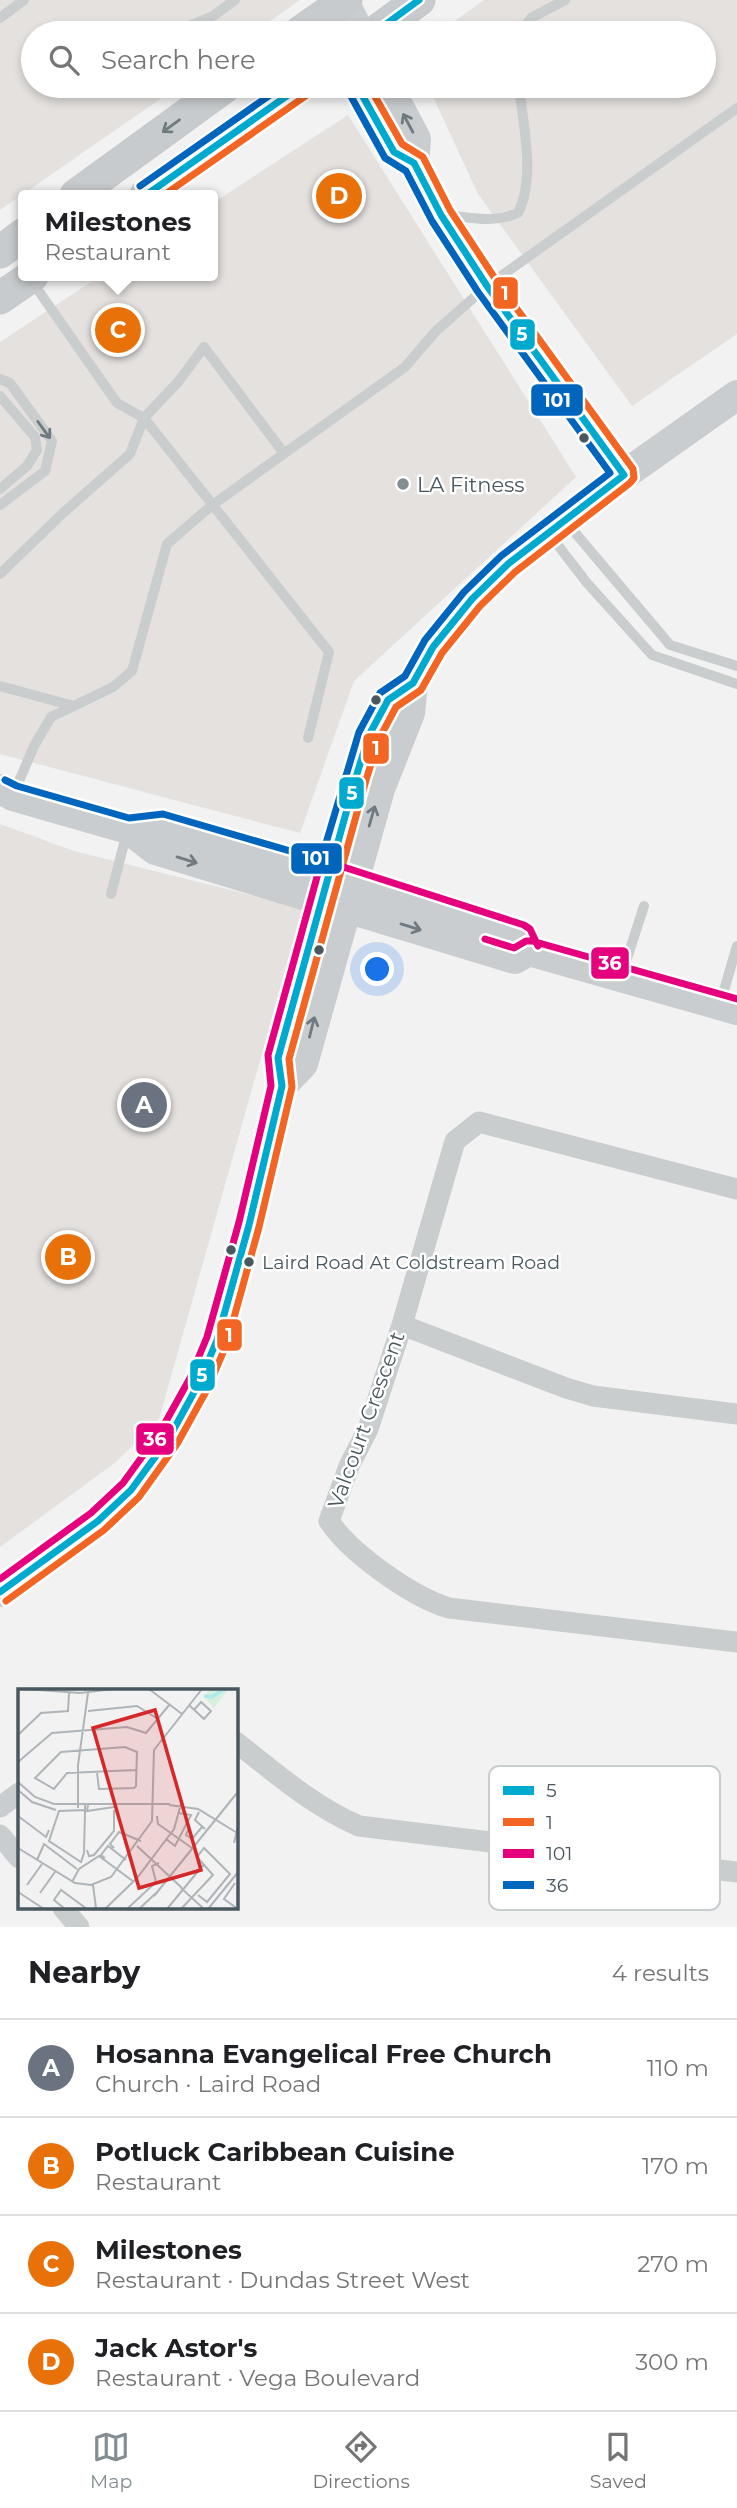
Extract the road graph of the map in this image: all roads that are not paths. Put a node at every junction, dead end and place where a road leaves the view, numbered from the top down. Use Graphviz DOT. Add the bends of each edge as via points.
graph roads {
  1 [pos="24,0"];
  2 [pos="235,0"];
  3 [pos="419,0"];
  4 [pos="565,0"];
  5 [pos="0,18"];
  6 [pos="339,18"];
  7 [pos="201,21"];
  8 [pos="529,21"];
  9 [pos="209,98"];
  10 [pos="283,98"];
  11 [pos="364,98"];
  12 [pos="394,98"];
  13 [pos="520,98"];
  14 [pos="737,108"];
  15 [pos="414,163"];
  16 [pos="83,190"];
  17 [pos="153,190"];
  18 [pos="441,215"];
  19 [pos="18,238"];
  20 [pos="0,252"];
  21 [pos="25,281"];
  22 [pos="34,281"];
  23 [pos="487,286"];
  24 [pos="0,298"];
  25 [pos="0,379"];
  26 [pos="0,396"];
  27 [pos="737,396"];
  28 [pos="144,418"];
  29 [pos="283,452"];
  30 [pos="624,475"];
  31 [pos="0,490"];
  32 [pos="15,495"];
  33 [pos="0,505"];
  34 [pos="211,506"];
  35 [pos="556,527"];
  36 [pos="0,574"];
  37 [pos="737,666"];
  38 [pos="737,684"];
  39 [pos="0,686"];
  40 [pos="74,706"];
  41 [pos="308,738"];
  42 [pos="6,792"];
  43 [pos="128,828"];
  44 [pos="337,890"];
  45 [pos="111,894"];
  46 [pos="644,906"];
  47 [pos="737,946"];
  48 [pos="621,977"];
  49 [pos="728,1007"];
  50 [pos="737,1189"];
  51 [pos="402,1325"];
  52 [pos="737,1414"];
  53 [pos="0,1592"];
  54 [pos="737,1643"];
  55 [pos="238,1744"];
  56 [pos="18,1794"];
  57 [pos="0,1807"];
  58 [pos="0,1835"];
  59 [pos="489,1842"];
  60 [pos="18,1857"];
  61 [pos="65,1910"];
  62 [pos="79,1927"];
  1 -- 5 [label="lane"];
  2 -- 7 [label="lane"];
  3 -- 6 [label="main road"];
  4 -- 8 [label="lane"];
  9 -- 16 [label="main road, one-way"];
  10 -- 17 [label="main road"];
  11 -- 15 [label="street" via="394,152"];
  15 -- 12 [label="street, one-way" via="416,139"];
  13 -- 18 [label="lane" via="528,181 518,214 488,220"];
  14 -- 23 [label="lane"];
  15 -- 18 [label="street"];
  18 -- 23 [label="street"];
  19 -- 20 [label="main road"];
  21 -- 24 [label="main road"];
  22 -- 28 [label="lane" via="117,403"];
  23 -- 29 [label="lane" via="436,331 405,367"];
  23 -- 30 [label="street"];
  25 -- 32 [label="lane, one-way" via="10,383 52,440 45,471"];
  26 -- 31 [label="lane" via="35,437 37,450 27,466"];
  27 -- 30 [label="street"];
  28 -- 29 [label="lane" via="204,347"];
  28 -- 34 [label="lane"];
  28 -- 36 [label="lane" via="130,454"];
  29 -- 34 [label="lane"];
  30 -- 35 [label="street"];
  31 -- 32 [label="lane"];
  32 -- 33 [label="lane"];
  34 -- 40 [label="lane" via="167,544 132,671 113,687"];
  34 -- 41 [label="lane" via="329,652"];
  35 -- 37 [label="lane" via="670,645"];
  35 -- 38 [label="lane" via="587,583 652,655"];
  35 -- 44 [label="street" via="472,599 433,647 413,683 410,712"];
  39 -- 40 [label="lane"];
  40 -- 42 [label="lane" via="51,717"];
  42 -- 43 [label="street"];
  43 -- 44 [label="street" via="155,850"];
  43 -- 45 [label="lane"];
  44 -- 48 [label="street" via="515,959 529,951"];
  44 -- 53 [label="street" via="278,1058 282,1086 249,1225 217,1340 199,1383 169,1438 131,1490 98,1521"];
  46 -- 48 [label="lane"];
  47 -- 49 [label="lane"];
  48 -- 49 [label="street"];
  50 -- 51 [label="street, Valcourt Crescent" via="480,1122 455,1141"];
  51 -- 52 [label="street" via="593,1396"];
  51 -- 54 [label="street, Valcourt Crescent" via="368,1429 329,1521 340,1538 409,1591 449,1608"];
  55 -- 59 [label="street" via="313,1801 359,1826"];
  56 -- 57 [label="street"];
  58 -- 60 [label="street"];
  61 -- 62 [label="street"];
}
